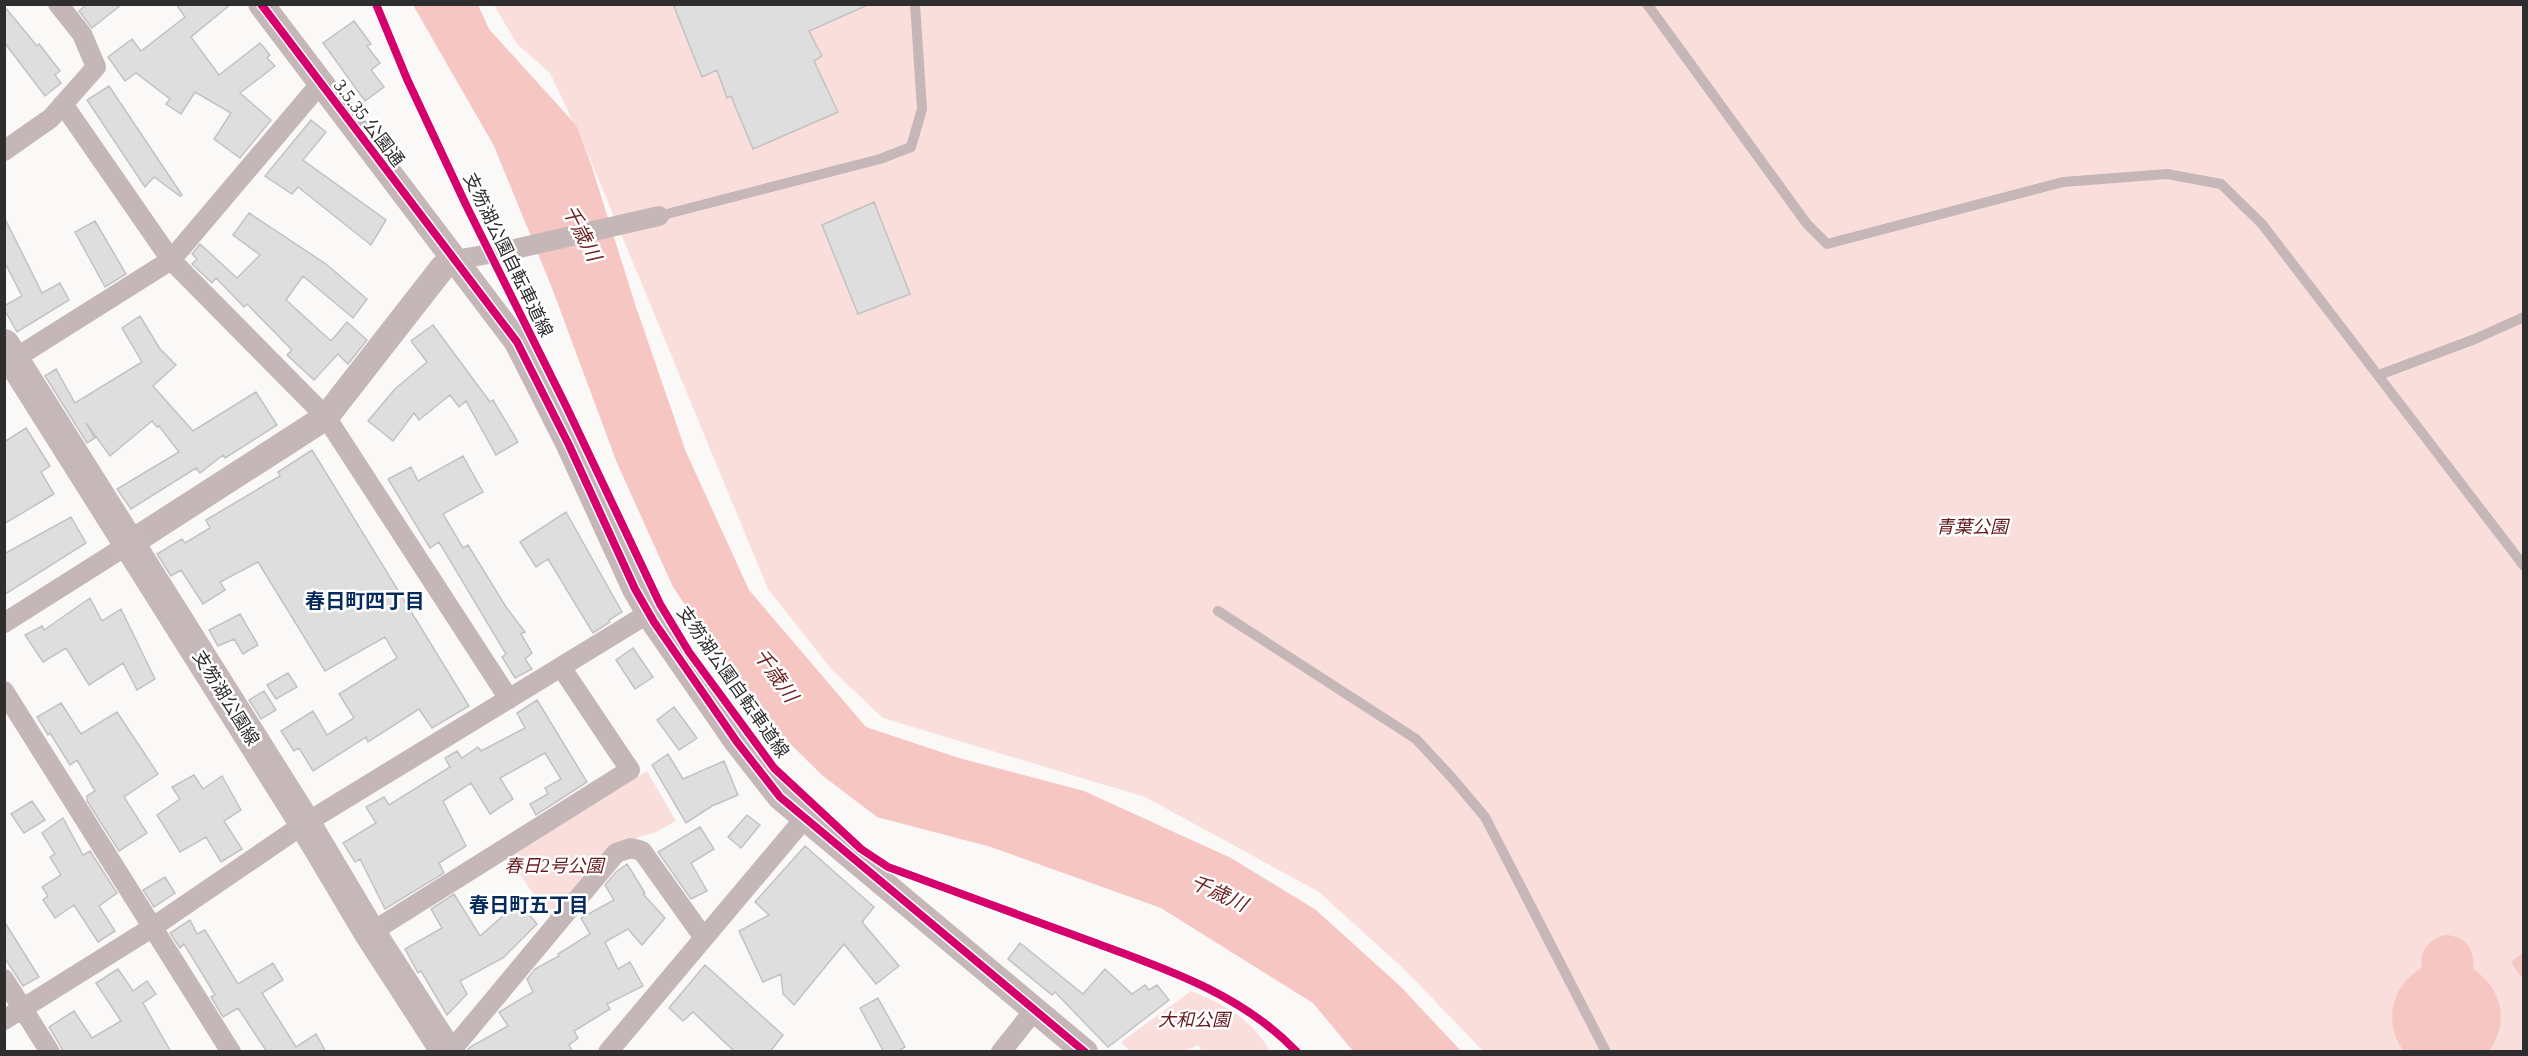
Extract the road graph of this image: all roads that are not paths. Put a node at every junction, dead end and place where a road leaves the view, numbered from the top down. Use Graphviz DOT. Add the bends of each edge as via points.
graph roads {
  1 [pos="261,4"];
  2 [pos="915,4"];
  3 [pos="1647,4"];
  4 [pos="63,6"];
  5 [pos="320,84"];
  6 [pos="63,104"];
  7 [pos="4,151"];
  8 [pos="660,216"];
  9 [pos="171,260"];
  10 [pos="454,260"];
  11 [pos="2523,316"];
  12 [pos="7,356"];
  13 [pos="2379,375"];
  14 [pos="326,417"];
  15 [pos="129,544"];
  16 [pos="2523,566"];
  17 [pos="1218,611"];
  18 [pos="649,613"];
  19 [pos="4,623"];
  20 [pos="561,667"];
  21 [pos="4,691"];
  22 [pos="509,699"];
  23 [pos="804,819"];
  24 [pos="304,824"];
  25 [pos="153,927"];
  26 [pos="370,933"];
  27 [pos="704,938"];
  28 [pos="4,979"];
  29 [pos="23,1008"];
  30 [pos="1036,1008"];
  31 [pos="4,1020"];
  32 [pos="50,1052"];
  33 [pos="231,1052"];
  34 [pos="448,1052"];
  35 [pos="608,1052"];
  36 [pos="1002,1052"];
  37 [pos="1085,1052"];
  38 [pos="1606,1052"];
  1 -- 5 [label="street, 3.5.35 公園通"];
  2 -- 8 [label="lane" via="922,109 911,147 880,159"];
  3 -- 13 [label="lane" via="1807,224 1827,244 2063,183 2167,174 2221,184 2262,224"];
  4 -- 6 [label="street" via="82,34 96,67"];
  5 -- 9 [label="street"];
  5 -- 10 [label="street, 3.5.35 公園通"];
  6 -- 7 [label="street" via="51,118"];
  6 -- 9 [label="street"];
  8 -- 10 [label="street"];
  9 -- 12 [label="street"];
  9 -- 14 [label="street"];
  10 -- 14 [label="street" via="444,267"];
  10 -- 18 [label="street, 3.5.35 公園通" via="517,342"];
  11 -- 13 [label="lane" via="2475,339"];
  12 -- 15 [label="main road, 支笏湖公園線"];
  13 -- 16 [label="lane"];
  14 -- 15 [label="street"];
  14 -- 22 [label="street"];
  15 -- 19 [label="street"];
  15 -- 24 [label="main road, 支笏湖公園線"];
  17 -- 38 [label="lane" via="1416,739 1453,779 1485,817"];
  18 -- 20 [label="street"];
  18 -- 23 [label="street, 3.5.35 公園通" via="737,742 780,797"];
  20 -- 22 [label="street"];
  20 -- 26 [label="street" via="630,770"];
  21 -- 25 [label="street"];
  22 -- 24 [label="street"];
  23 -- 27 [label="street"];
  23 -- 30 [label="street, 3.5.35 公園通"];
  24 -- 25 [label="street"];
  24 -- 26 [label="main road, 支笏湖公園線"];
  25 -- 29 [label="street"];
  25 -- 33 [label="street"];
  26 -- 34 [label="main road, 支笏湖公園線"];
  27 -- 34 [label="street" via="642,851 631,848 616,853"];
  27 -- 35 [label="street"];
  28 -- 29 [label="street"];
  29 -- 31 [label="street"];
  29 -- 32 [label="street"];
  30 -- 36 [label="street"];
  30 -- 37 [label="street, 3.5.35 公園通"];
}
